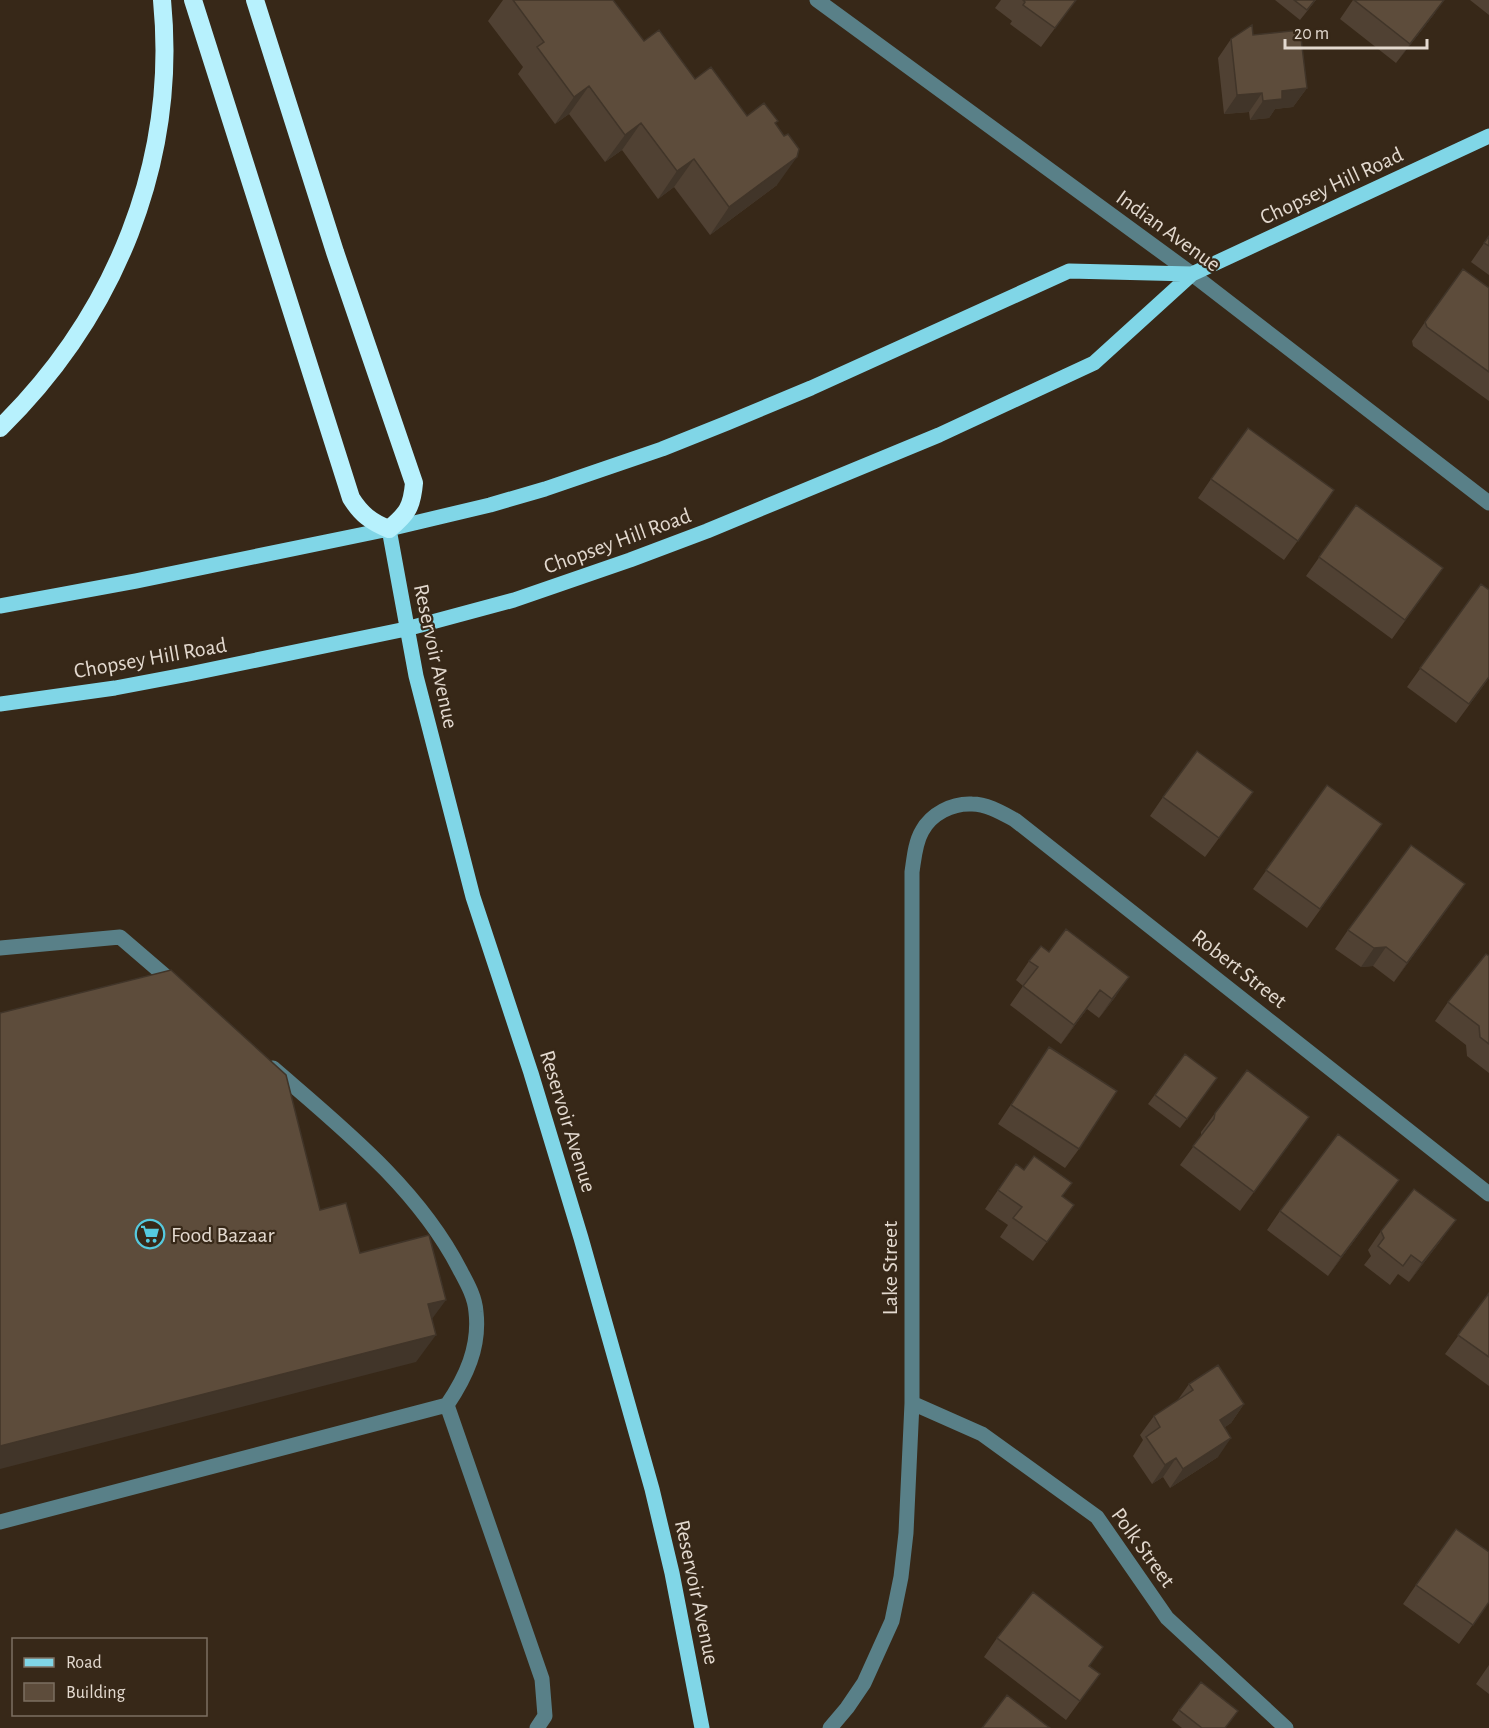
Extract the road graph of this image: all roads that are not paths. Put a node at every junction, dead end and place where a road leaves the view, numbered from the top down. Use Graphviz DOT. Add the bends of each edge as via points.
graph roads {
  1 [pos="162,0"];
  2 [pos="193,0"];
  3 [pos="255,0"];
  4 [pos="817,0"];
  5 [pos="1489,136"];
  6 [pos="1192,274"];
  7 [pos="0,428"];
  8 [pos="1489,503"];
  9 [pos="389,529"];
  10 [pos="0,606"];
  11 [pos="406,628"];
  12 [pos="0,704"];
  13 [pos="952,806"];
  14 [pos="0,948"];
  15 [pos="191,998"];
  16 [pos="261,1058"];
  17 [pos="1489,1194"];
  18 [pos="912,1403"];
  19 [pos="447,1405"];
  20 [pos="0,1522"];
  21 [pos="537,1728"];
  22 [pos="702,1728"];
  23 [pos="830,1728"];
  24 [pos="1286,1728"];
  1 -- 7 [label="highway" via="164,91 139,211 108,285 66,352"];
  2 -- 9 [label="highway" via="351,498 361,514"];
  3 -- 9 [label="highway" via="414,483 413,499 405,516"];
  4 -- 6 [label="street, Indian Avenue"];
  5 -- 6 [label="main road, Chopsey Hill Road"];
  6 -- 8 [label="street, Indian Avenue"];
  6 -- 9 [label="main road, Chopsey Hill Road" via="1069,270 811,388 662,448 490,506"];
  6 -- 11 [label="main road, Chopsey Hill Road" via="1094,363 960,425 630,561 514,600"];
  9 -- 10 [label="main road, Chopsey Hill Road"];
  9 -- 11 [label="main road, Reservoir Avenue"];
  11 -- 12 [label="main road, Chopsey Hill Road" via="115,688"];
  11 -- 22 [label="main road, Reservoir Avenue" via="473,897 531,1072 652,1489"];
  13 -- 17 [label="street, Robert Street" via="972,804 995,810 1035,834"];
  13 -- 18 [label="street, Lake Street" via="935,815 922,831 912,872"];
  14 -- 15 [label="street" via="120,937"];
  16 -- 19 [label="street" via="350,1134 399,1185 454,1259 470,1289 476,1311 476,1336 471,1362"];
  18 -- 23 [label="street, Lake Street" via="902,1577 892,1621 864,1683"];
  18 -- 24 [label="street, Polk Street" via="982,1434 1097,1517 1167,1618"];
  19 -- 20 [label="street"];
  19 -- 21 [label="street" via="542,1679 545,1716"];
}
